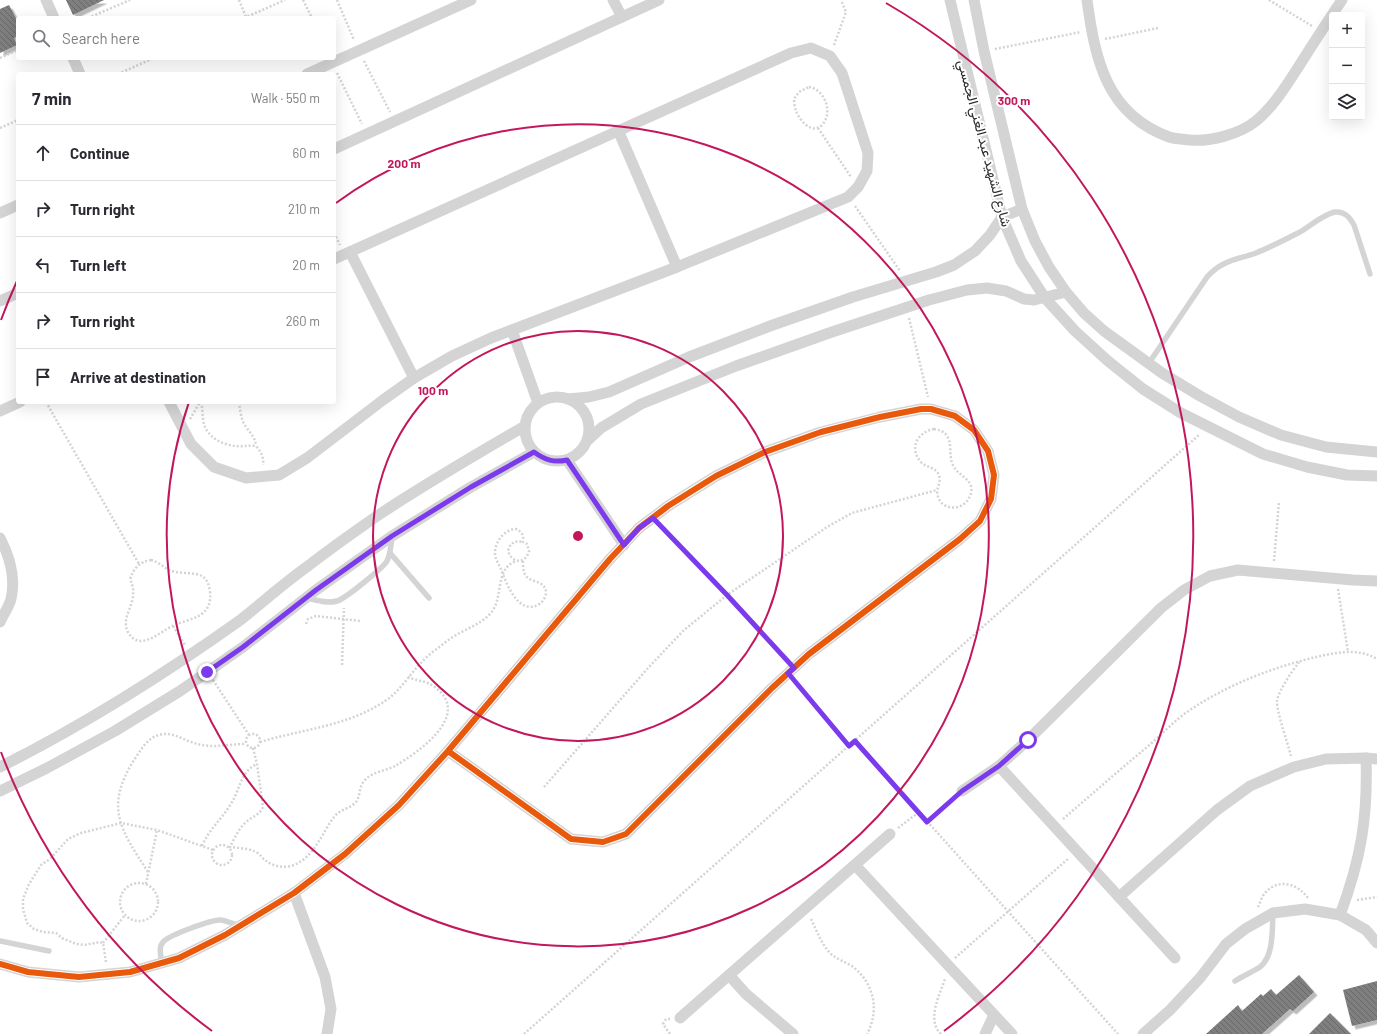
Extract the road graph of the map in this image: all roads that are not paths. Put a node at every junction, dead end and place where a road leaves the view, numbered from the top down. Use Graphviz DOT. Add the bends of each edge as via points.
graph roads {
  1 [pos="46,0"];
  2 [pos="471,0"];
  3 [pos="613,0"];
  4 [pos="659,0"];
  5 [pos="950,0"];
  6 [pos="974,0"];
  7 [pos="1087,0"];
  8 [pos="1342,0"];
  9 [pos="53,16"];
  10 [pos="622,17"];
  11 [pos="74,60"];
  12 [pos="79,72"];
  13 [pos="312,72"];
  14 [pos="618,130"];
  15 [pos="336,148"];
  16 [pos="16,206"];
  17 [pos="1022,209"];
  18 [pos="0,213"];
  19 [pos="1002,217"];
  20 [pos="350,252"];
  21 [pos="336,258"];
  22 [pos="677,267"];
  23 [pos="1370,274"];
  24 [pos="1066,292"];
  25 [pos="16,294"];
  26 [pos="1046,298"];
  27 [pos="0,301"];
  28 [pos="512,330"];
  29 [pos="1149,363"];
  30 [pos="414,378"];
  31 [pos="568,398"];
  32 [pos="538,403"];
  33 [pos="16,404"];
  34 [pos="170,404"];
  35 [pos="0,411"];
  36 [pos="525,426"];
  37 [pos="588,440"];
  38 [pos="534,452"];
  39 [pos="1377,452"];
  40 [pos="567,460"];
  41 [pos="1377,476"];
  42 [pos="392,536"];
  43 [pos="0,538"];
  44 [pos="624,545"];
  45 [pos="390,553"];
  46 [pos="1377,581"];
  47 [pos="306,598"];
  48 [pos="429,598"];
  49 [pos="0,622"];
  50 [pos="448,751"];
  51 [pos="1371,758"];
  52 [pos="999,766"];
  53 [pos="0,767"];
  54 [pos="0,791"];
  55 [pos="962,791"];
  56 [pos="890,834"];
  57 [pos="855,865"];
  58 [pos="294,892"];
  59 [pos="1119,897"];
  60 [pos="1273,914"];
  61 [pos="1340,915"];
  62 [pos="240,926"];
  63 [pos="0,941"];
  64 [pos="1377,943"];
  65 [pos="49,951"];
  66 [pos="1175,958"];
  67 [pos="162,963"];
  68 [pos="0,964"];
  69 [pos="729,975"];
  70 [pos="1235,980"];
  71 [pos="994,1015"];
  72 [pos="680,1018"];
  73 [pos="327,1034"];
  74 [pos="793,1034"];
  75 [pos="984,1034"];
  76 [pos="1012,1034"];
  77 [pos="1143,1034"];
  1 -- 9 [label="street"];
  2 -- 13 [label="street"];
  3 -- 10 [label="street"];
  4 -- 10 [label="street"];
  5 -- 19 [label="street, شارع الشهيد عبد الغني الجمسي"];
  6 -- 17 [label="street, شارع الشهيد عبد الغني الجمسي"];
  7 -- 8 [label="street" via="1092,36 1105,79 1121,105 1143,125 1170,137 1199,141 1229,136 1255,122 1276,100"];
  10 -- 15 [label="street"];
  11 -- 12 [label="street"];
  14 -- 20 [label="street"];
  14 -- 22 [label="street"];
  14 -- 22 [label="street" via="791,53 811,48 830,56 842,73 868,153 867,171 858,187 848,196"];
  16 -- 18 [label="street"];
  17 -- 19 [label="street"];
  17 -- 24 [label="street, شارع الشهيد عبد الغني الجمسي" via="1035,241"];
  19 -- 26 [label="street, شارع الشهيد عبد الغني الجمسي" via="1021,261"];
  19 -- 31 [label="street" via="990,236 975,251 954,265 770,326 689,357 609,392 589,397"];
  20 -- 21 [label="street"];
  20 -- 30 [label="street"];
  22 -- 28 [label="street"];
  23 -- 29 [label="lane" via="1350,218 1344,213 1328,215 1281,242 1218,266"];
  24 -- 26 [label="street"];
  24 -- 29 [label="street, شارع الشهيد عبد الغني الجمسي" via="1104,331"];
  25 -- 27 [label="street"];
  26 -- 37 [label="street" via="1024,299 1006,291 987,288 968,290 906,308 743,364 641,404 617,417"];
  26 -- 41 [label="street, شارع الشهيد عبد الغني الجمسي" via="1108,361 1143,388 1208,427 1263,454 1307,467 1347,475"];
  28 -- 30 [label="street" via="452,356"];
  28 -- 32 [label="street"];
  29 -- 39 [label="street, شارع الشهيد عبد الغني الجمسي" via="1200,396 1239,417 1281,435 1326,447"];
  30 -- 34 [label="street" via="307,458 279,475 262,477 246,478 214,467 191,444"];
  31 -- 32 [label="street" via="548,398"];
  31 -- 37 [label="street" via="577,403 586,415 590,430"];
  32 -- 36 [label="street" via="527,417"];
  33 -- 35 [label="street"];
  36 -- 38 [label="street" via="525,436"];
  36 -- 53 [label="street" via="450,469 377,516 240,620 171,668 101,712"];
  37 -- 40 [label="street" via="576,456"];
  38 -- 40 [label="street" via="549,461"];
  38 -- 42 [label="street"];
  40 -- 44 [label="street"];
  42 -- 45 [label="lane"];
  42 -- 47 [label="street"];
  43 -- 49 [label="street" via="13,574 11,600"];
  44 -- 50 [label="street"];
  44 -- 50 [label="street" via="639,528 668,506 716,476 765,452 821,432 921,409 931,409 955,416 974,430 988,451 994,475 991,499 980,521 809,654 626,834 603,842 571,839"];
  45 -- 47 [label="lane" via="387,562 379,570 344,598 326,602"];
  45 -- 48 [label="lane"];
  46 -- 52 [label="street" via="1238,570 1210,576 1184,590 1161,608"];
  47 -- 54 [label="street" via="243,647 180,691 115,731"];
  50 -- 58 [label="street" via="394,810 345,854"];
  51 -- 59 [label="street" via="1326,759 1294,767 1250,786 1217,810"];
  51 -- 61 [label="street" via="1365,822 1359,853 1352,884"];
  52 -- 55 [label="street"];
  52 -- 59 [label="street"];
  56 -- 57 [label="street"];
  57 -- 69 [label="street"];
  57 -- 71 [label="street"];
  58 -- 62 [label="street"];
  58 -- 73 [label="street" via="325,977 331,1009"];
  59 -- 66 [label="street"];
  60 -- 61 [label="street" via="1306,909"];
  60 -- 70 [label="lane" via="1270,952 1266,960 1261,966"];
  60 -- 77 [label="street" via="1245,929 1226,944 1200,978"];
  61 -- 64 [label="street" via="1366,930"];
  62 -- 67 [label="street" via="179,958"];
  62 -- 67 [label="lane" via="221,920 208,922 170,937 163,942 160,949"];
  63 -- 65 [label="lane"];
  67 -- 68 [label="street" via="130,972 79,977 28,972"];
  69 -- 72 [label="street"];
  69 -- 74 [label="street" via="746,994"];
  71 -- 75 [label="street"];
  71 -- 76 [label="street"];
}
